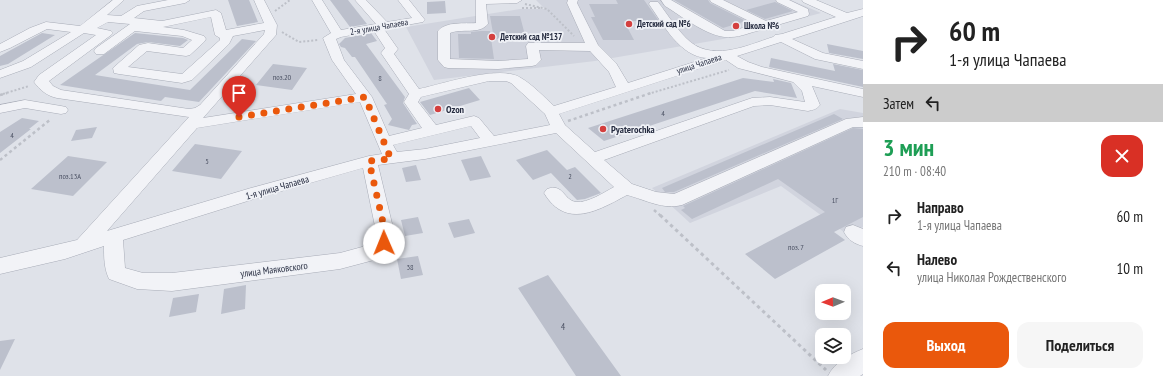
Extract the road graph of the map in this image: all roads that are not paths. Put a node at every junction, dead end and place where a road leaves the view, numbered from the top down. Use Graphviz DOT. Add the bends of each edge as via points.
graph roads {
  1 [pos="119,0"];
  2 [pos="185,0"];
  3 [pos="259,0"];
  4 [pos="317,0"];
  5 [pos="360,0"];
  6 [pos="403,0"];
  7 [pos="573,0"];
  8 [pos="666,0"];
  9 [pos="716,0"];
  10 [pos="781,0"];
  11 [pos="808,0"];
  12 [pos="481,1"];
  13 [pos="515,1"];
  14 [pos="654,4"];
  15 [pos="421,7"];
  16 [pos="857,15"];
  17 [pos="419,20"];
  18 [pos="269,21"];
  19 [pos="133,22"];
  20 [pos="765,25"];
  21 [pos="380,27"];
  22 [pos="82,30"];
  23 [pos="224,34"];
  24 [pos="334,36"];
  25 [pos="782,36"];
  26 [pos="200,39"];
  27 [pos="589,47"];
  28 [pos="0,48"];
  29 [pos="726,55"];
  30 [pos="28,64"];
  31 [pos="863,65"];
  32 [pos="0,74"];
  33 [pos="798,79"];
  34 [pos="44,83"];
  35 [pos="623,89"];
  36 [pos="863,93"];
  37 [pos="416,94"];
  38 [pos="365,97"];
  39 [pos="25,104"];
  40 [pos="0,109"];
  41 [pos="61,110"];
  42 [pos="196,118"];
  43 [pos="556,121"];
  44 [pos="863,122"];
  45 [pos="0,123"];
  46 [pos="432,131"];
  47 [pos="385,142"];
  48 [pos="491,142"];
  49 [pos="593,158"];
  50 [pos="391,159"];
  51 [pos="369,161"];
  52 [pos="629,190"];
  53 [pos="553,193"];
  54 [pos="114,236"];
  55 [pos="84,245"];
  56 [pos="0,266"];
  57 [pos="863,360"];
  58 [pos="840,376"];
  1 -- 22 [label="street"];
  2 -- 19 [label="street" via="141,8"];
  3 -- 18 [label="street"];
  4 -- 24 [label="street"];
  5 -- 21 [label="street"];
  6 -- 17 [label="street"];
  7 -- 27 [label="street"];
  8 -- 20 [label="street" via="717,32 733,34"];
  9 -- 20 [label="street"];
  10 -- 20 [label="street" via="804,11 804,14"];
  11 -- 16 [label="street"];
  12 -- 13 [label="street"];
  12 -- 27 [label="street" via="482,24 444,31 444,60 448,64 498,65 532,62 535,60 532,46"];
  14 -- 29 [label="street" via="689,47 702,54"];
  15 -- 17 [label="street"];
  16 -- 25 [label="street, улица Чапаева"];
  17 -- 21 [label="street, 2-я улица Чапаева"];
  18 -- 23 [label="street"];
  18 -- 42 [label="street" via="270,35"];
  19 -- 22 [label="street" via="106,18"];
  19 -- 23 [label="street" via="162,24 216,14"];
  19 -- 26 [label="street"];
  19 -- 34 [label="street"];
  20 -- 25 [label="street"];
  21 -- 24 [label="street, 2-я улица Чапаева"];
  21 -- 37 [label="street" via="392,49 387,53"];
  22 -- 28 [label="street" via="46,25"];
  22 -- 30 [label="street"];
  22 -- 34 [label="street" via="107,34"];
  23 -- 26 [label="street"];
  23 -- 26 [label="street" via="225,41 187,78 119,70 143,48 186,52"];
  24 -- 38 [label="street" via="338,60"];
  25 -- 29 [label="street, улица Чапаева"];
  25 -- 31 [label="street" via="819,56"];
  27 -- 35 [label="street" via="616,70"];
  29 -- 33 [label="street" via="743,65"];
  29 -- 35 [label="street, улица Чапаева"];
  30 -- 32 [label="street"];
  30 -- 34 [label="street"];
  33 -- 36 [label="street"];
  33 -- 49 [label="street" via="808,90 813,106 770,101 752,102"];
  34 -- 42 [label="street" via="57,94 189,113"];
  35 -- 43 [label="street, улица Чапаева"];
  37 -- 43 [label="street" via="489,77 508,77 524,87"];
  37 -- 46 [label="street" via="411,102"];
  38 -- 42 [label="street"];
  38 -- 47 [label="street"];
  39 -- 40 [label="street"];
  39 -- 41 [label="street"];
  39 -- 45 [label="street"];
  42 -- 55 [label="street"];
  43 -- 48 [label="street, 1-я улица Чапаева"];
  43 -- 49 [label="street"];
  44 -- 52 [label="street" via="851,122 676,200 664,201"];
  46 -- 47 [label="street"];
  46 -- 48 [label="street" via="474,121"];
  47 -- 50 [label="street"];
  48 -- 50 [label="street, 1-я улица Чапаева"];
  49 -- 52 [label="street"];
  50 -- 51 [label="street, 1-я улица Чапаева"];
  51 -- 54 [label="street, 1-я улица Чапаева"];
  51 -- 54 [label="street, улица Маяковского" via="386,236 384,243 368,254 332,262 172,282 149,282 128,280 116,274"];
  52 -- 53 [label="street" via="584,207 573,208 564,204"];
  54 -- 55 [label="street, 1-я улица Чапаева"];
  55 -- 56 [label="street, 1-я улица Чапаева"];
  57 -- 58 [label="street"];
}
